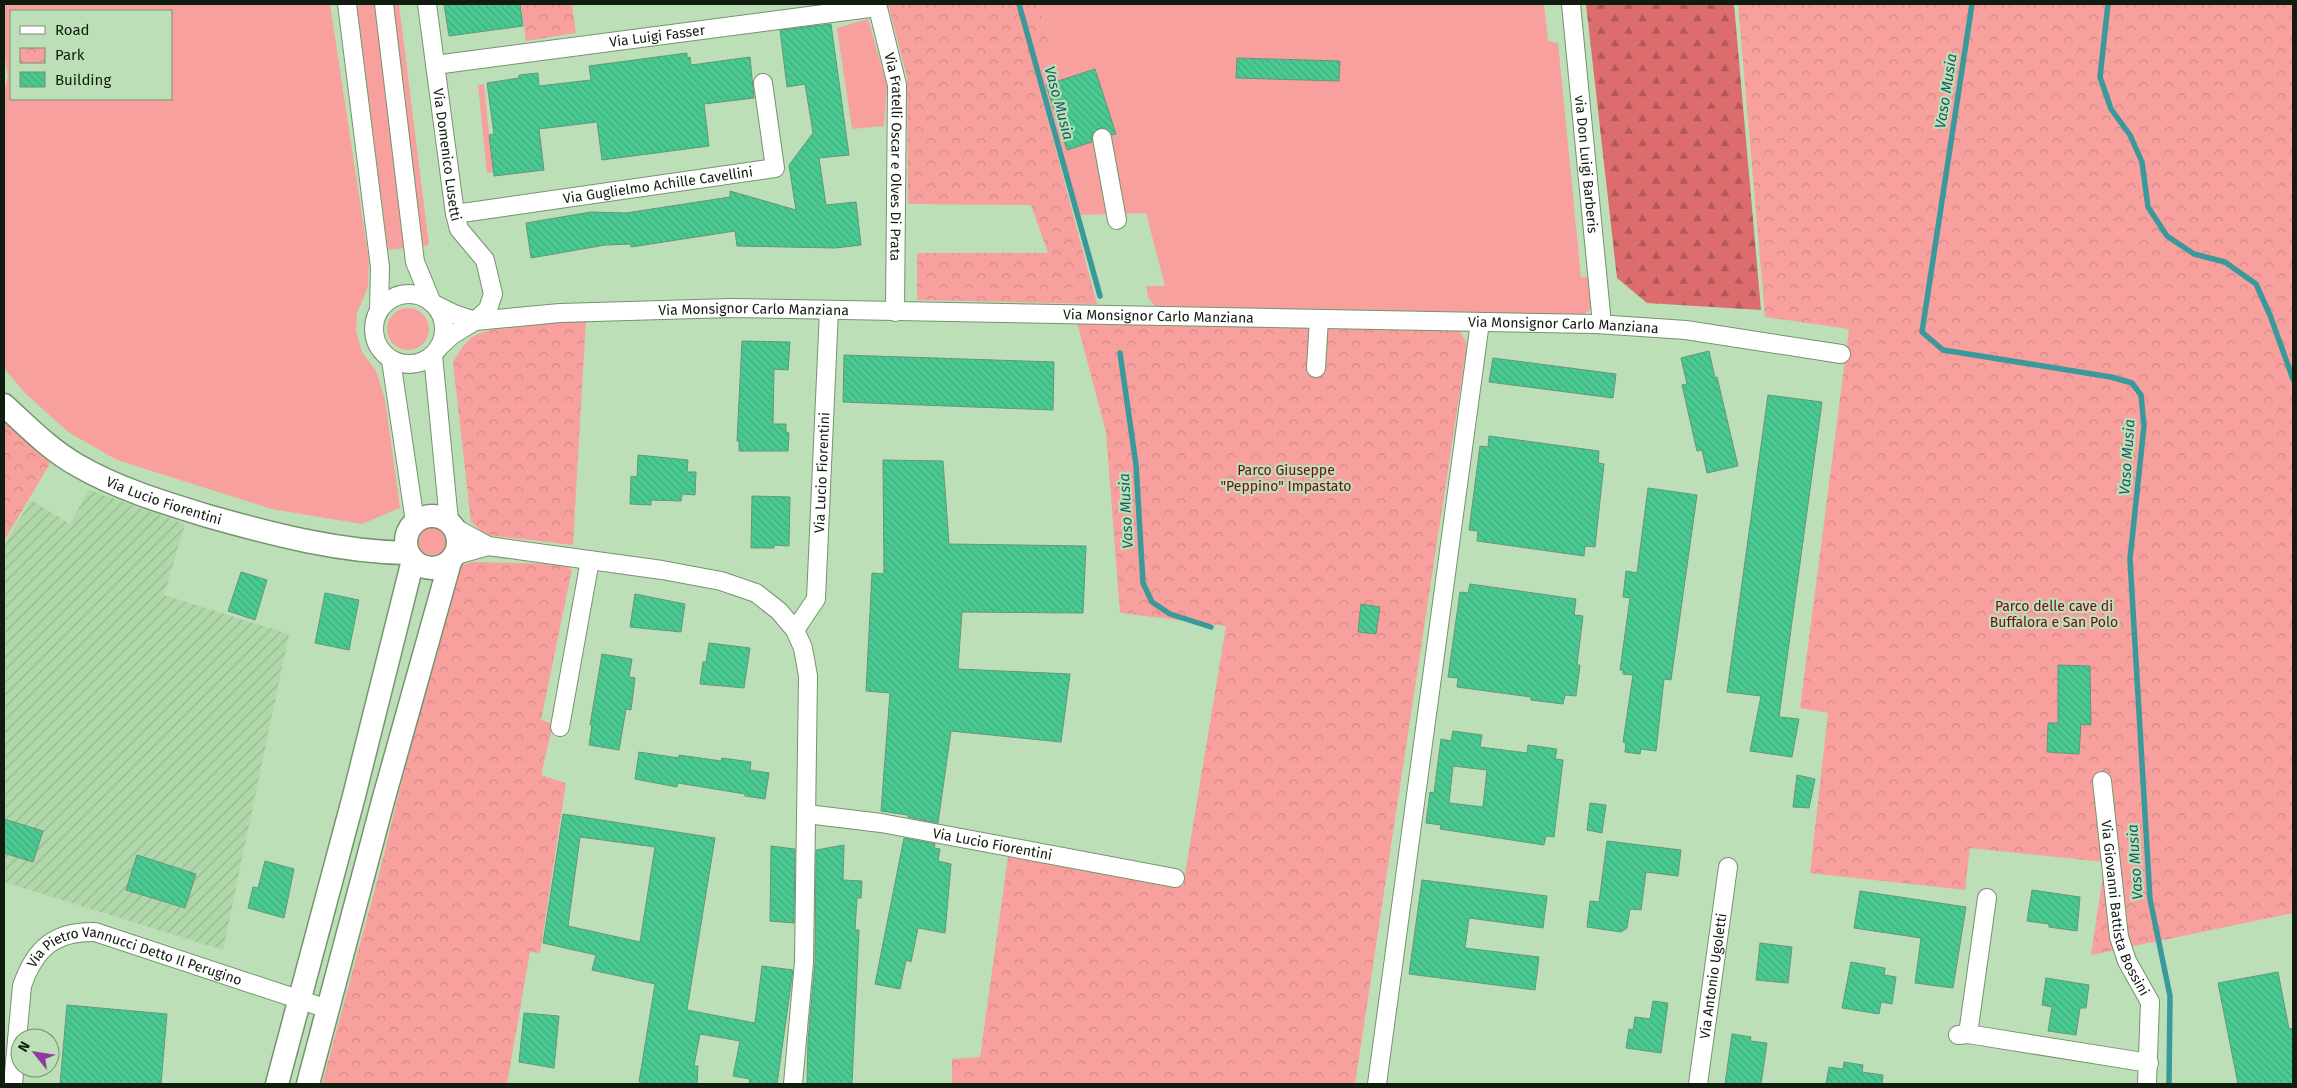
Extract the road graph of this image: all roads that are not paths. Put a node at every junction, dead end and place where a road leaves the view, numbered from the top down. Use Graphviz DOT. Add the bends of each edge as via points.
graph roads {
  1 [pos="347,4"];
  2 [pos="384,4"];
  3 [pos="427,4"];
  4 [pos="1571,4"];
  5 [pos="877,5"];
  6 [pos="435,65"];
  7 [pos="763,83"];
  8 [pos="1102,138"];
  9 [pos="455,214"];
  10 [pos="1117,220"];
  11 [pos="432,303"];
  12 [pos="379,310"];
  13 [pos="829,310"];
  14 [pos="895,312"];
  15 [pos="1319,319"];
  16 [pos="475,321"];
  17 [pos="1480,322"];
  18 [pos="1602,324"];
  19 [pos="436,351"];
  20 [pos="1840,354"];
  21 [pos="391,360"];
  22 [pos="1316,368"];
  23 [pos="4,405"];
  24 [pos="452,525"];
  25 [pos="412,526"];
  26 [pos="488,546"];
  27 [pos="347,547"];
  28 [pos="410,557"];
  29 [pos="453,558"];
  30 [pos="590,560"];
  31 [pos="795,630"];
  32 [pos="560,727"];
  33 [pos="2102,782"];
  34 [pos="807,814"];
  35 [pos="1728,867"];
  36 [pos="1176,878"];
  37 [pos="1986,898"];
  38 [pos="300,1000"];
  39 [pos="328,1009"];
  40 [pos="2149,1063"];
  41 [pos="14,1084"];
  42 [pos="277,1084"];
  43 [pos="308,1084"];
  44 [pos="793,1084"];
  45 [pos="1377,1084"];
  46 [pos="1698,1084"];
  47 [pos="2147,1084"];
  1 -- 12 [label="street" via="380,267"];
  2 -- 11 [label="street" via="415,262"];
  3 -- 6 [label="street, Via Domenico Lusetti"];
  4 -- 18 [label="street, via Don Luigi Barberis"];
  5 -- 6 [label="street, Via Luigi Fasser"];
  5 -- 14 [label="street, Via Fratelli Oscar e Olves Di Prata" via="896,85"];
  6 -- 9 [label="street, Via Domenico Lusetti"];
  7 -- 9 [label="street, Via Guglielmo Achille Cavellini" via="776,168"];
  8 -- 10 [label="street"];
  9 -- 16 [label="street, Via Domenico Lusetti" via="459,229 489,271 493,294 488,309"];
  11 -- 12 [label="street" via="422,296 398,295"];
  11 -- 16 [label="street, Via Monsignor Carlo Manziana"];
  11 -- 19 [label="street" via="444,324 444,336"];
  12 -- 21 [label="street" via="374,321 374,338 382,353"];
  13 -- 14 [label="street, Via Monsignor Carlo Manziana"];
  13 -- 16 [label="street, Via Monsignor Carlo Manziana" via="731,308 560,313"];
  13 -- 31 [label="street, Via Lucio Fiorentini" via="816,599"];
  14 -- 15 [label="street, Via Monsignor Carlo Manziana"];
  15 -- 17 [label="street, Via Monsignor Carlo Manziana"];
  15 -- 22 [label="street"];
  16 -- 19 [label="street, Via Monsignor Carlo Manziana" via="452,335"];
  17 -- 18 [label="street, Via Monsignor Carlo Manziana"];
  17 -- 45 [label="street"];
  18 -- 20 [label="street, Via Monsignor Carlo Manziana" via="1686,330"];
  19 -- 21 [label="street" via="424,362 413,365"];
  19 -- 24 [label="street"];
  21 -- 25 [label="street"];
  23 -- 27 [label="street, Via Lucio Fiorentini" via="46,444 109,483 290,539"];
  24 -- 25 [label="street" via="432,516"];
  24 -- 26 [label="street"];
  24 -- 29 [label="street" via="459,546"];
  25 -- 27 [label="street, Via Lucio Fiorentini" via="380,541"];
  25 -- 28 [label="street" via="406,545"];
  26 -- 29 [label="street"];
  26 -- 30 [label="street"];
  27 -- 28 [label="street, Via Lucio Fiorentini"];
  28 -- 29 [label="street" via="427,568 443,567"];
  28 -- 38 [label="street" via="354,796"];
  29 -- 39 [label="street" via="383,801"];
  30 -- 31 [label="street" via="730,584 756,593 779,610"];
  30 -- 32 [label="street"];
  31 -- 34 [label="street" via="803,648 808,676"];
  33 -- 40 [label="street, Via Giovanni Battista Bossini" via="2119,937 2127,961 2150,1002"];
  34 -- 36 [label="street, Via Lucio Fiorentini" via="881,823"];
  34 -- 44 [label="street" via="804,962"];
  35 -- 46 [label="street, Via Antonio Ugoletti"];
  37 -- 40 [label="street" via="1963,1034"];
  38 -- 39 [label="street, Via Pietro Vannucci Detto Il Perugino"];
  38 -- 41 [label="street, Via Pietro Vannucci Detto Il Perugino" via="95,932 65,935 49,942 27,970 22,986"];
  38 -- 42 [label="street"];
  39 -- 43 [label="street"];
  40 -- 47 [label="street, Via Giovanni Battista Bossini"];
}
